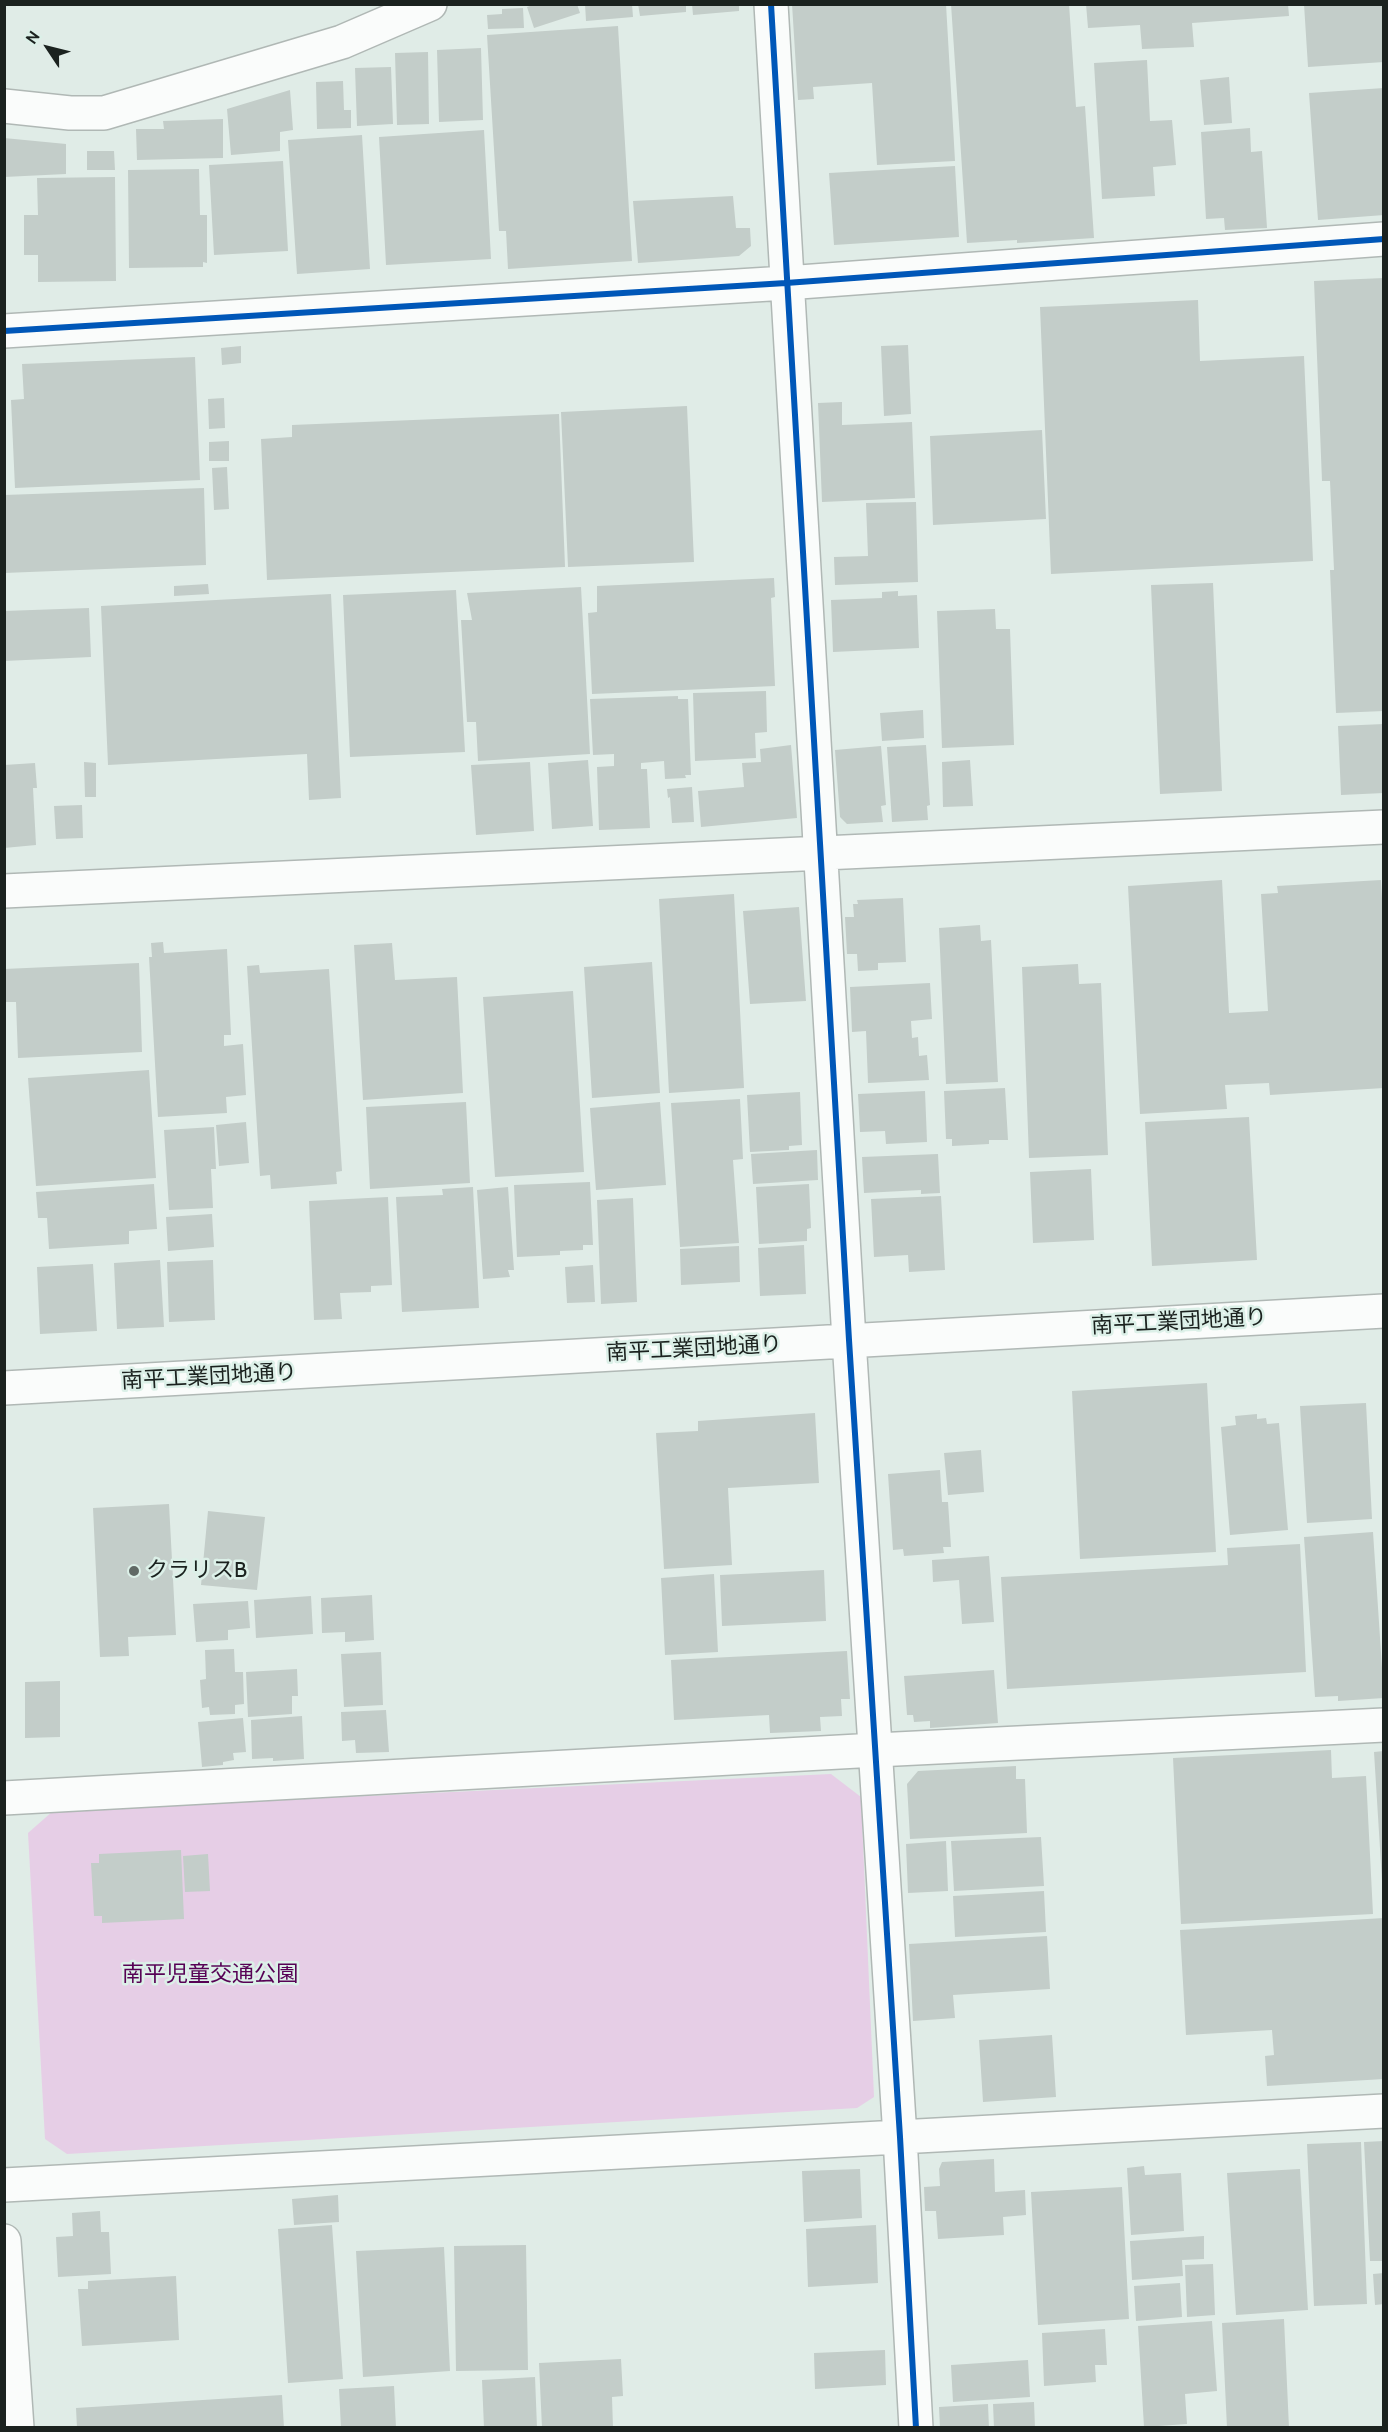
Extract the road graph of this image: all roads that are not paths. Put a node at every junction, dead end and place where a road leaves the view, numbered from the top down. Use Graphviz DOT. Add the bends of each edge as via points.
graph roads {
  1 [pos="430,4"];
  2 [pos="771,4"];
  3 [pos="4,106"];
  4 [pos="1383,239"];
  5 [pos="786,283"];
  6 [pos="4,331"];
  7 [pos="1383,827"];
  8 [pos="820,853"];
  9 [pos="4,891"];
  10 [pos="1383,1311"];
  11 [pos="849,1340"];
  12 [pos="4,1389"];
  13 [pos="1383,1725"];
  14 [pos="876,1750"];
  15 [pos="4,1798"];
  16 [pos="1383,2111"];
  17 [pos="900,2137"];
  18 [pos="4,2185"];
  19 [pos="4,2241"];
  20 [pos="17,2427"];
  21 [pos="916,2427"];
  1 -- 3 [label="street" via="342,42 104,113"];
  2 -- 5 [label="street"];
  4 -- 5 [label="street"];
  5 -- 6 [label="street"];
  5 -- 8 [label="street"];
  7 -- 8 [label="street"];
  8 -- 9 [label="street"];
  8 -- 11 [label="street"];
  10 -- 11 [label="street, 南平工業団地通り"];
  11 -- 12 [label="street, 南平工業団地通り"];
  11 -- 14 [label="street"];
  13 -- 14 [label="street"];
  14 -- 15 [label="street"];
  14 -- 17 [label="street"];
  16 -- 17 [label="street"];
  17 -- 18 [label="street"];
  17 -- 21 [label="street"];
  19 -- 20 [label="street"];
}
